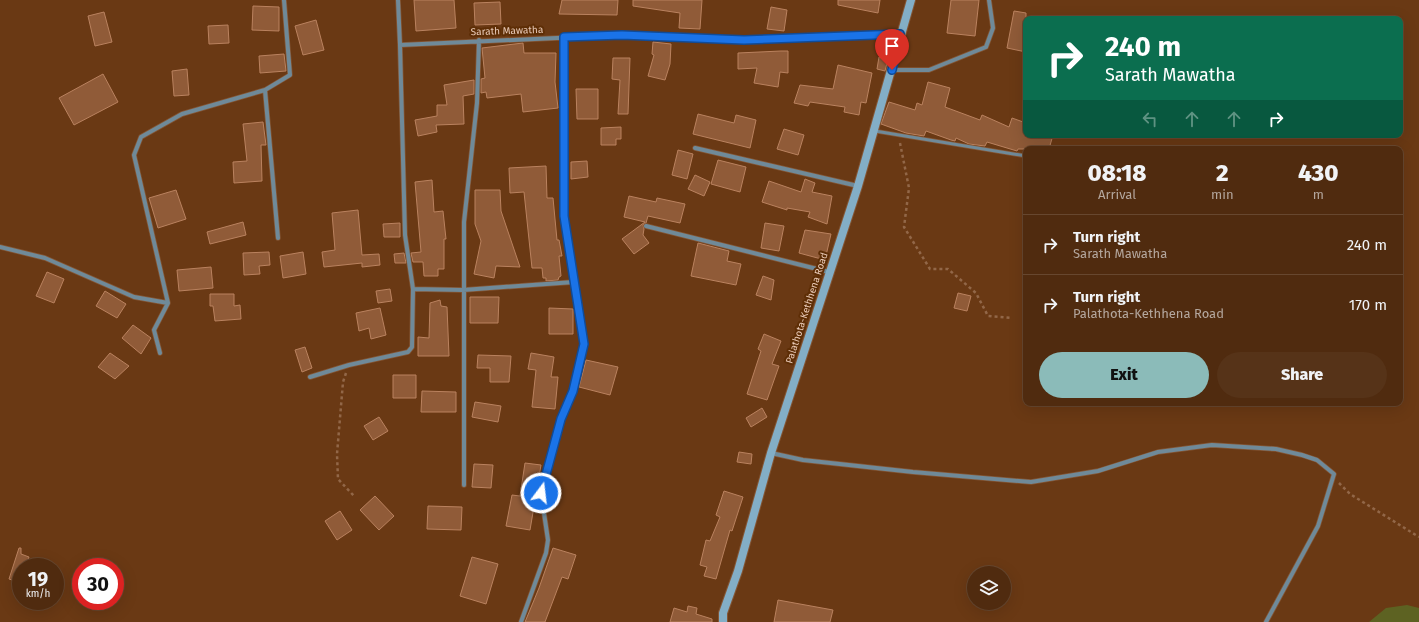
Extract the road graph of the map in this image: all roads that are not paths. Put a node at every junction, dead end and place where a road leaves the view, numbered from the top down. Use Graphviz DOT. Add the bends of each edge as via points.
graph roads {
  1 [pos="284,0"];
  2 [pos="398,0"];
  3 [pos="911,0"];
  4 [pos="989,0"];
  5 [pos="900,34"];
  6 [pos="564,37"];
  7 [pos="479,40"];
  8 [pos="400,45"];
  9 [pos="892,70"];
  10 [pos="265,90"];
  11 [pos="875,131"];
  12 [pos="695,148"];
  13 [pos="1023,156"];
  14 [pos="858,186"];
  15 [pos="646,226"];
  16 [pos="278,238"];
  17 [pos="0,247"];
  18 [pos="829,272"];
  19 [pos="574,282"];
  20 [pos="413,289"];
  21 [pos="463,290"];
  22 [pos="168,303"];
  23 [pos="160,353"];
  24 [pos="310,377"];
  25 [pos="770,453"];
  26 [pos="464,485"];
  27 [pos="521,622"];
  28 [pos="723,622"];
  29 [pos="1266,622"];
  1 -- 10 [label="street" via="290,75"];
  2 -- 8 [label="street"];
  3 -- 5 [label="street, Palathota-Kethhena Road"];
  4 -- 9 [label="street" via="994,28 986,47 929,70"];
  5 -- 6 [label="street, Sarath Mawatha" via="744,40 622,35"];
  5 -- 9 [label="street, Palathota-Kethhena Road"];
  6 -- 7 [label="street, Sarath Mawatha"];
  6 -- 19 [label="street" via="564,216"];
  7 -- 8 [label="street, Sarath Mawatha"];
  7 -- 21 [label="street" via="477,103 464,222"];
  8 -- 20 [label="street" via="405,235"];
  9 -- 11 [label="street, Palathota-Kethhena Road"];
  10 -- 16 [label="street"];
  10 -- 22 [label="street" via="182,114 141,137 134,156"];
  11 -- 13 [label="lane"];
  11 -- 14 [label="street, Palathota-Kethhena Road"];
  12 -- 14 [label="street"];
  14 -- 18 [label="street, Palathota-Kethhena Road"];
  15 -- 18 [label="street"];
  17 -- 22 [label="street" via="45,258 134,297"];
  18 -- 25 [label="street, Palathota-Kethhena Road"];
  19 -- 21 [label="street"];
  19 -- 27 [label="street" via="584,344 573,391 561,419 541,493 548,540 546,553"];
  20 -- 21 [label="street"];
  20 -- 24 [label="street" via="412,347 408,352"];
  21 -- 26 [label="street"];
  22 -- 23 [label="street" via="154,330"];
  25 -- 28 [label="street, Palathota-Kethhena Road" via="738,571 723,613"];
  25 -- 29 [label="street" via="811,461 1031,482 1098,471 1158,452 1212,445 1276,450 1317,460 1334,474 1318,526"];
}
